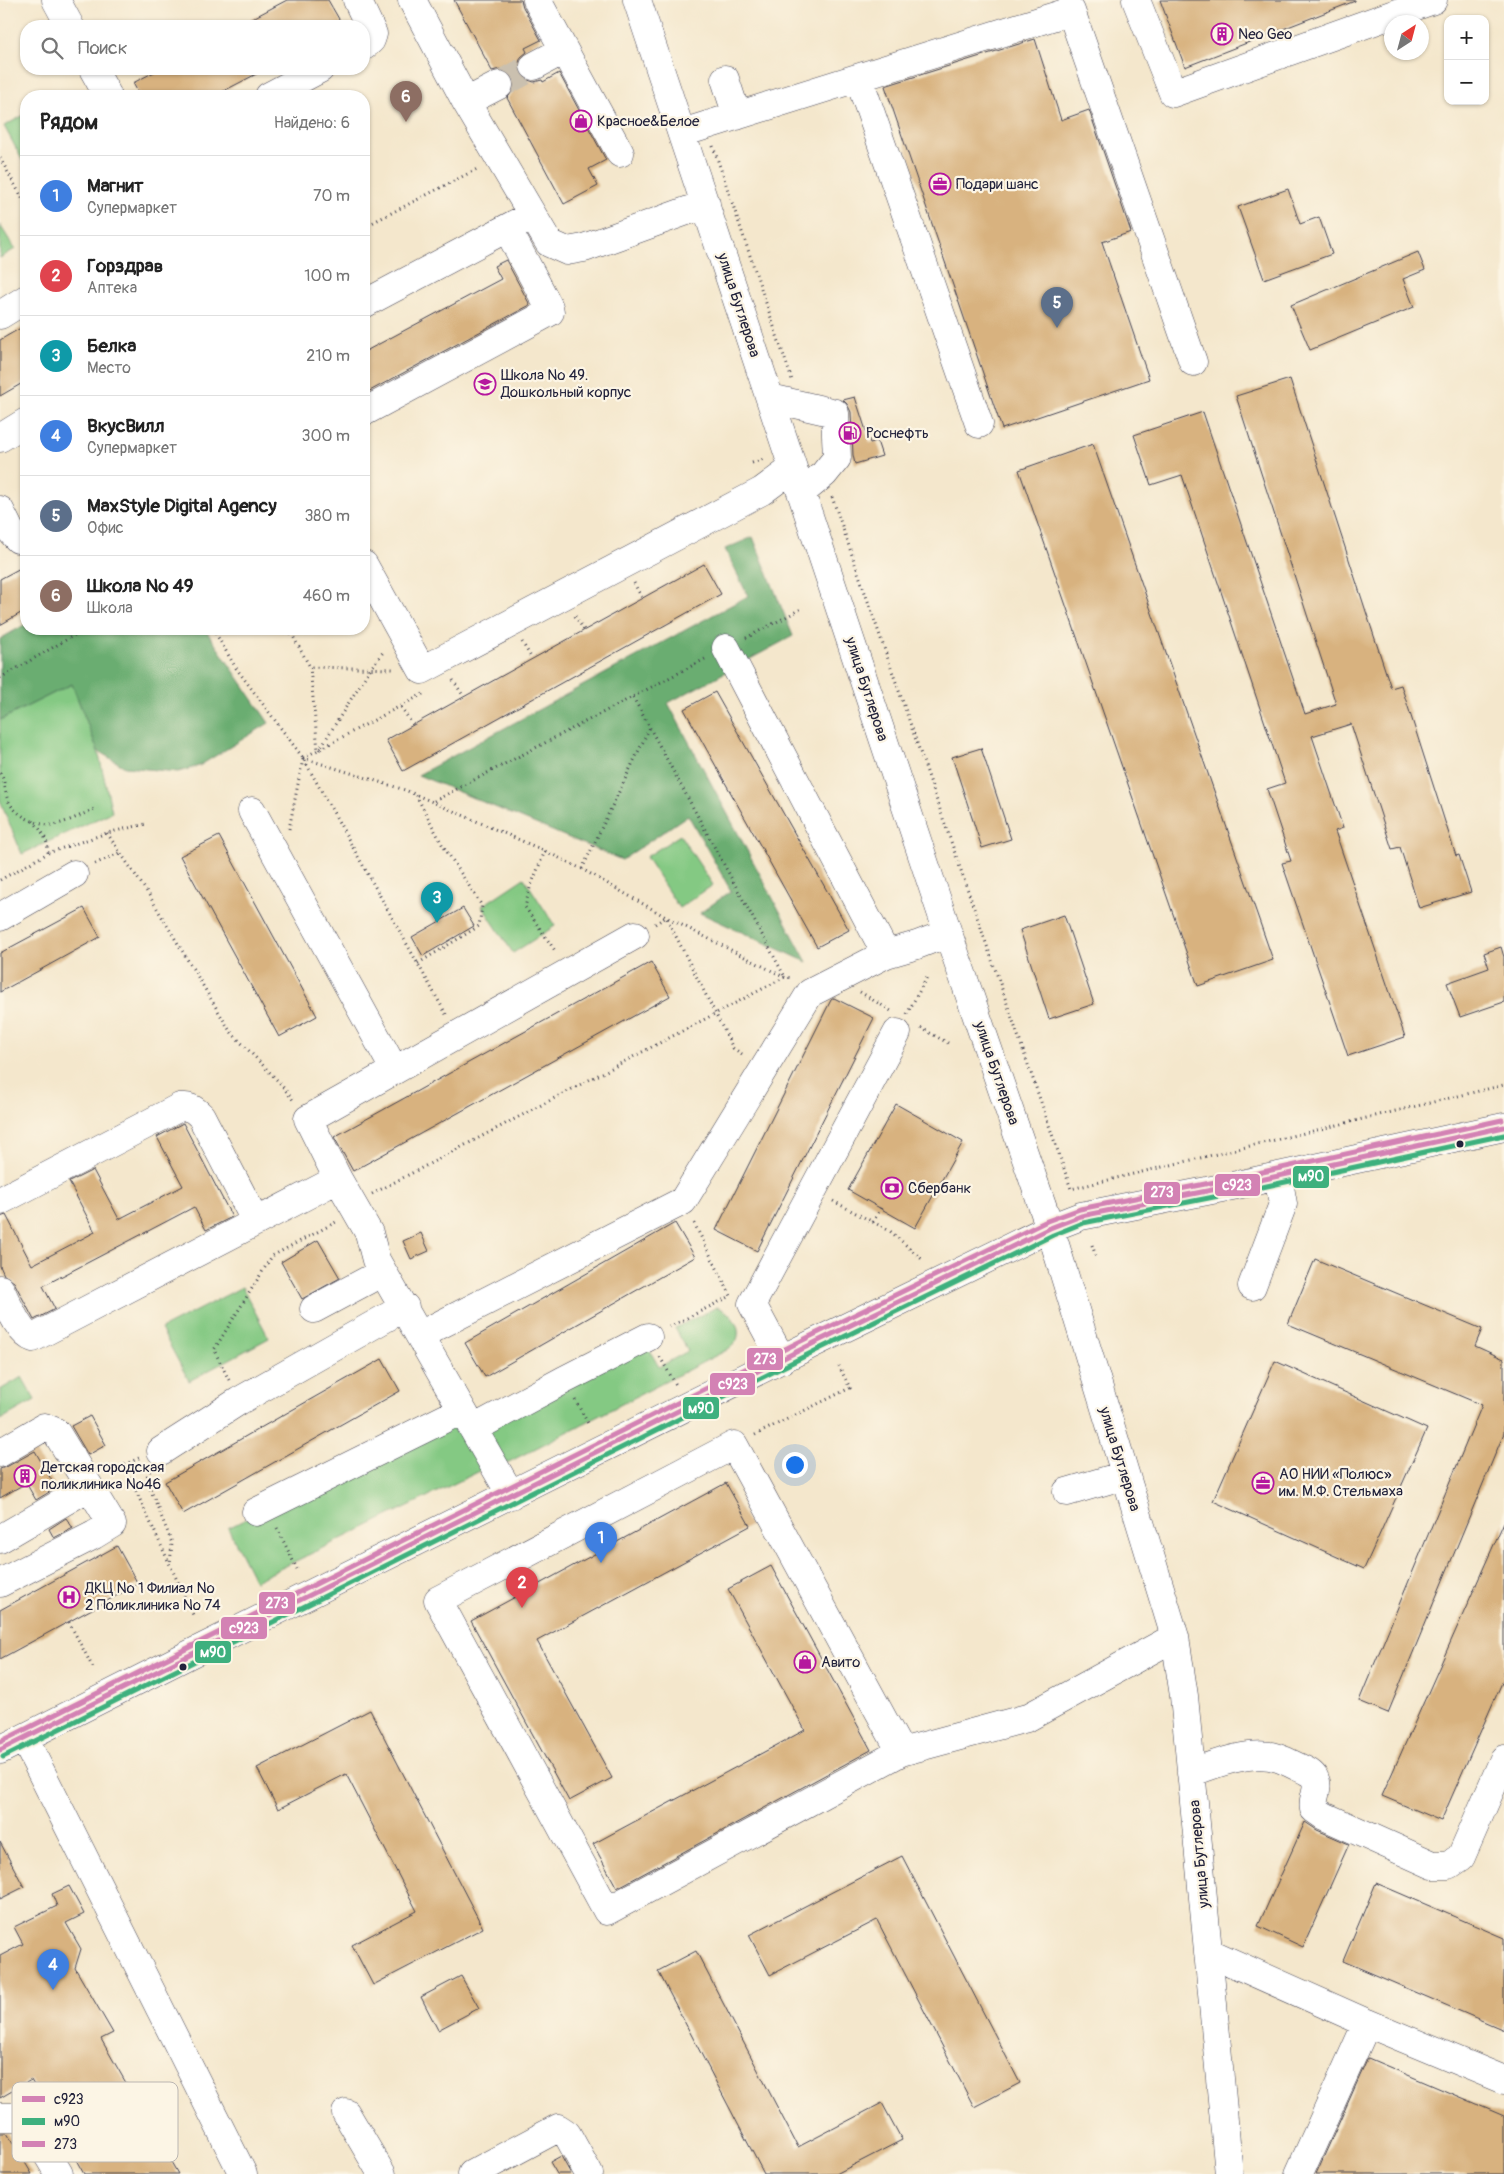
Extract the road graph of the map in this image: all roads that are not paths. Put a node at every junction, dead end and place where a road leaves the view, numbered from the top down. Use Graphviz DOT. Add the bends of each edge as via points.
graph roads {
  1 [pos="56,0"];
  2 [pos="356,0"];
  3 [pos="412,0"];
  4 [pos="537,0"];
  5 [pos="637,0"];
  6 [pos="1136,0"];
  7 [pos="1433,0"];
  8 [pos="67,20"];
  9 [pos="366,20"];
  10 [pos="370,28"];
  11 [pos="370,41"];
  12 [pos="564,50"];
  13 [pos="534,66"];
  14 [pos="96,75"];
  15 [pos="309,75"];
  16 [pos="725,79"];
  17 [pos="859,79"];
  18 [pos="499,84"];
  19 [pos="105,90"];
  20 [pos="280,90"];
  21 [pos="466,102"];
  22 [pos="737,116"];
  23 [pos="682,134"];
  24 [pos="620,153"];
  25 [pos="706,204"];
  26 [pos="532,214"];
  27 [pos="507,228"];
  28 [pos="370,301"];
  29 [pos="20,303"];
  30 [pos="0,315"];
  31 [pos="1193,362"];
  32 [pos="770,398"];
  33 [pos="370,409"];
  34 [pos="979,424"];
  35 [pos="20,426"];
  36 [pos="0,438"];
  37 [pos="797,480"];
  38 [pos="0,510"];
  39 [pos="15,541"];
  40 [pos="370,576"];
  41 [pos="726,648"];
  42 [pos="252,811"];
  43 [pos="74,874"];
  44 [pos="0,917"];
  45 [pos="948,933"];
  46 [pos="635,935"];
  47 [pos="886,954"];
  48 [pos="897,1033"];
  49 [pos="394,1069"];
  50 [pos="1504,1127"];
  51 [pos="1278,1176"];
  52 [pos="338,1179"];
  53 [pos="0,1201"];
  54 [pos="256,1222"];
  55 [pos="1050,1228"];
  56 [pos="383,1272"];
  57 [pos="1252,1286"];
  58 [pos="0,1289"];
  59 [pos="404,1307"];
  60 [pos="314,1309"];
  61 [pos="420,1335"];
  62 [pos="648,1337"];
  63 [pos="782,1360"];
  64 [pos="468,1419"];
  65 [pos="0,1453"];
  66 [pos="152,1453"];
  67 [pos="1125,1475"];
  68 [pos="89,1487"];
  69 [pos="1067,1492"];
  70 [pos="511,1495"];
  71 [pos="262,1510"];
  72 [pos="0,1539"];
  73 [pos="0,1583"];
  74 [pos="1175,1637"];
  75 [pos="24,1738"];
  76 [pos="0,1750"];
  77 [pos="901,1752"];
  78 [pos="1504,1760"];
  79 [pos="1191,1773"];
  80 [pos="1208,1952"];
  81 [pos="1367,2023"];
  82 [pos="1504,2080"];
  83 [pos="346,2113"];
  84 [pos="52,2162"];
  85 [pos="59,2174"];
  86 [pos="243,2174"];
  87 [pos="382,2174"];
  88 [pos="472,2174"];
  89 [pos="589,2174"];
  90 [pos="1230,2174"];
  91 [pos="1299,2174"];
  1 -- 8 [label="street"];
  2 -- 9 [label="street"];
  3 -- 21 [label="street"];
  4 -- 12 [label="street"];
  5 -- 23 [label="street, улица Бутлерова"];
  6 -- 7 [label="street" via="1174,93"];
  10 -- 11 [label="street" via="373,34"];
  12 -- 13 [label="street"];
  12 -- 24 [label="street"];
  14 -- 19 [label="street"];
  15 -- 20 [label="street"];
  16 -- 22 [label="street"];
  17 -- 22 [label="street"];
  17 -- 31 [label="street" via="1071,12"];
  17 -- 34 [label="street"];
  18 -- 21 [label="street"];
  21 -- 26 [label="street"];
  22 -- 23 [label="street"];
  23 -- 25 [label="street, улица Бутлерова"];
  25 -- 26 [label="street" via="584,248 567,250 549,243"];
  25 -- 32 [label="street, улица Бутлерова"];
  26 -- 27 [label="street"];
  27 -- 28 [label="street"];
  27 -- 33 [label="street" via="550,312"];
  29 -- 30 [label="street"];
  32 -- 37 [label="street, улица Бутлерова"];
  32 -- 37 [label="street" via="835,413 837,458 824,474"];
  35 -- 36 [label="street"];
  37 -- 40 [label="street" via="762,491 422,670"];
  37 -- 45 [label="street, улица Бутлерова"];
  38 -- 39 [label="street"];
  41 -- 47 [label="street"];
  42 -- 49 [label="street"];
  43 -- 44 [label="street"];
  45 -- 47 [label="street"];
  45 -- 55 [label="street, улица Бутлерова"];
  46 -- 49 [label="street"];
  47 -- 61 [label="street" via="810,993 684,1201"];
  48 -- 63 [label="street" via="752,1304"];
  49 -- 52 [label="street" via="308,1119"];
  50 -- 51 [label="street"];
  51 -- 55 [label="street" via="1081,1216"];
  51 -- 57 [label="street" via="1283,1204"];
  52 -- 54 [label="street"];
  52 -- 56 [label="street" via="368,1233"];
  53 -- 54 [label="street" via="186,1106 201,1116"];
  54 -- 58 [label="street" via="33,1338 21,1329"];
  55 -- 63 [label="street"];
  55 -- 67 [label="street, улица Бутлерова"];
  56 -- 59 [label="street"];
  56 -- 60 [label="street"];
  59 -- 61 [label="street"];
  59 -- 66 [label="street"];
  61 -- 64 [label="street"];
  62 -- 64 [label="street"];
  63 -- 70 [label="street"];
  64 -- 70 [label="street"];
  64 -- 71 [label="street"];
  65 -- 68 [label="street" via="44,1427 56,1432"];
  67 -- 69 [label="street"];
  67 -- 74 [label="street, улица Бутлерова"];
  68 -- 72 [label="street"];
  68 -- 73 [label="street" via="112,1524"];
  70 -- 75 [label="street"];
  74 -- 77 [label="street" via="1027,1718"];
  74 -- 79 [label="street, улица Бутлерова"];
  75 -- 76 [label="street"];
  75 -- 86 [label="street"];
  77 -- 77 [label="street" via="734,1445 438,1600 607,1911"];
  78 -- 79 [label="street" via="1461,1856 1449,1866 1433,1865 1324,1816 1314,1809 1312,1802 1315,1778 1276,1757 1254,1755 1216,1763"];
  79 -- 80 [label="street, улица Бутлерова"];
  80 -- 81 [label="street"];
  80 -- 90 [label="street, улица Бутлерова"];
  81 -- 82 [label="street"];
  81 -- 91 [label="street"];
  83 -- 87 [label="street"];
  84 -- 85 [label="street"];
  88 -- 89 [label="street" via="558,2128 567,2134"];
}
